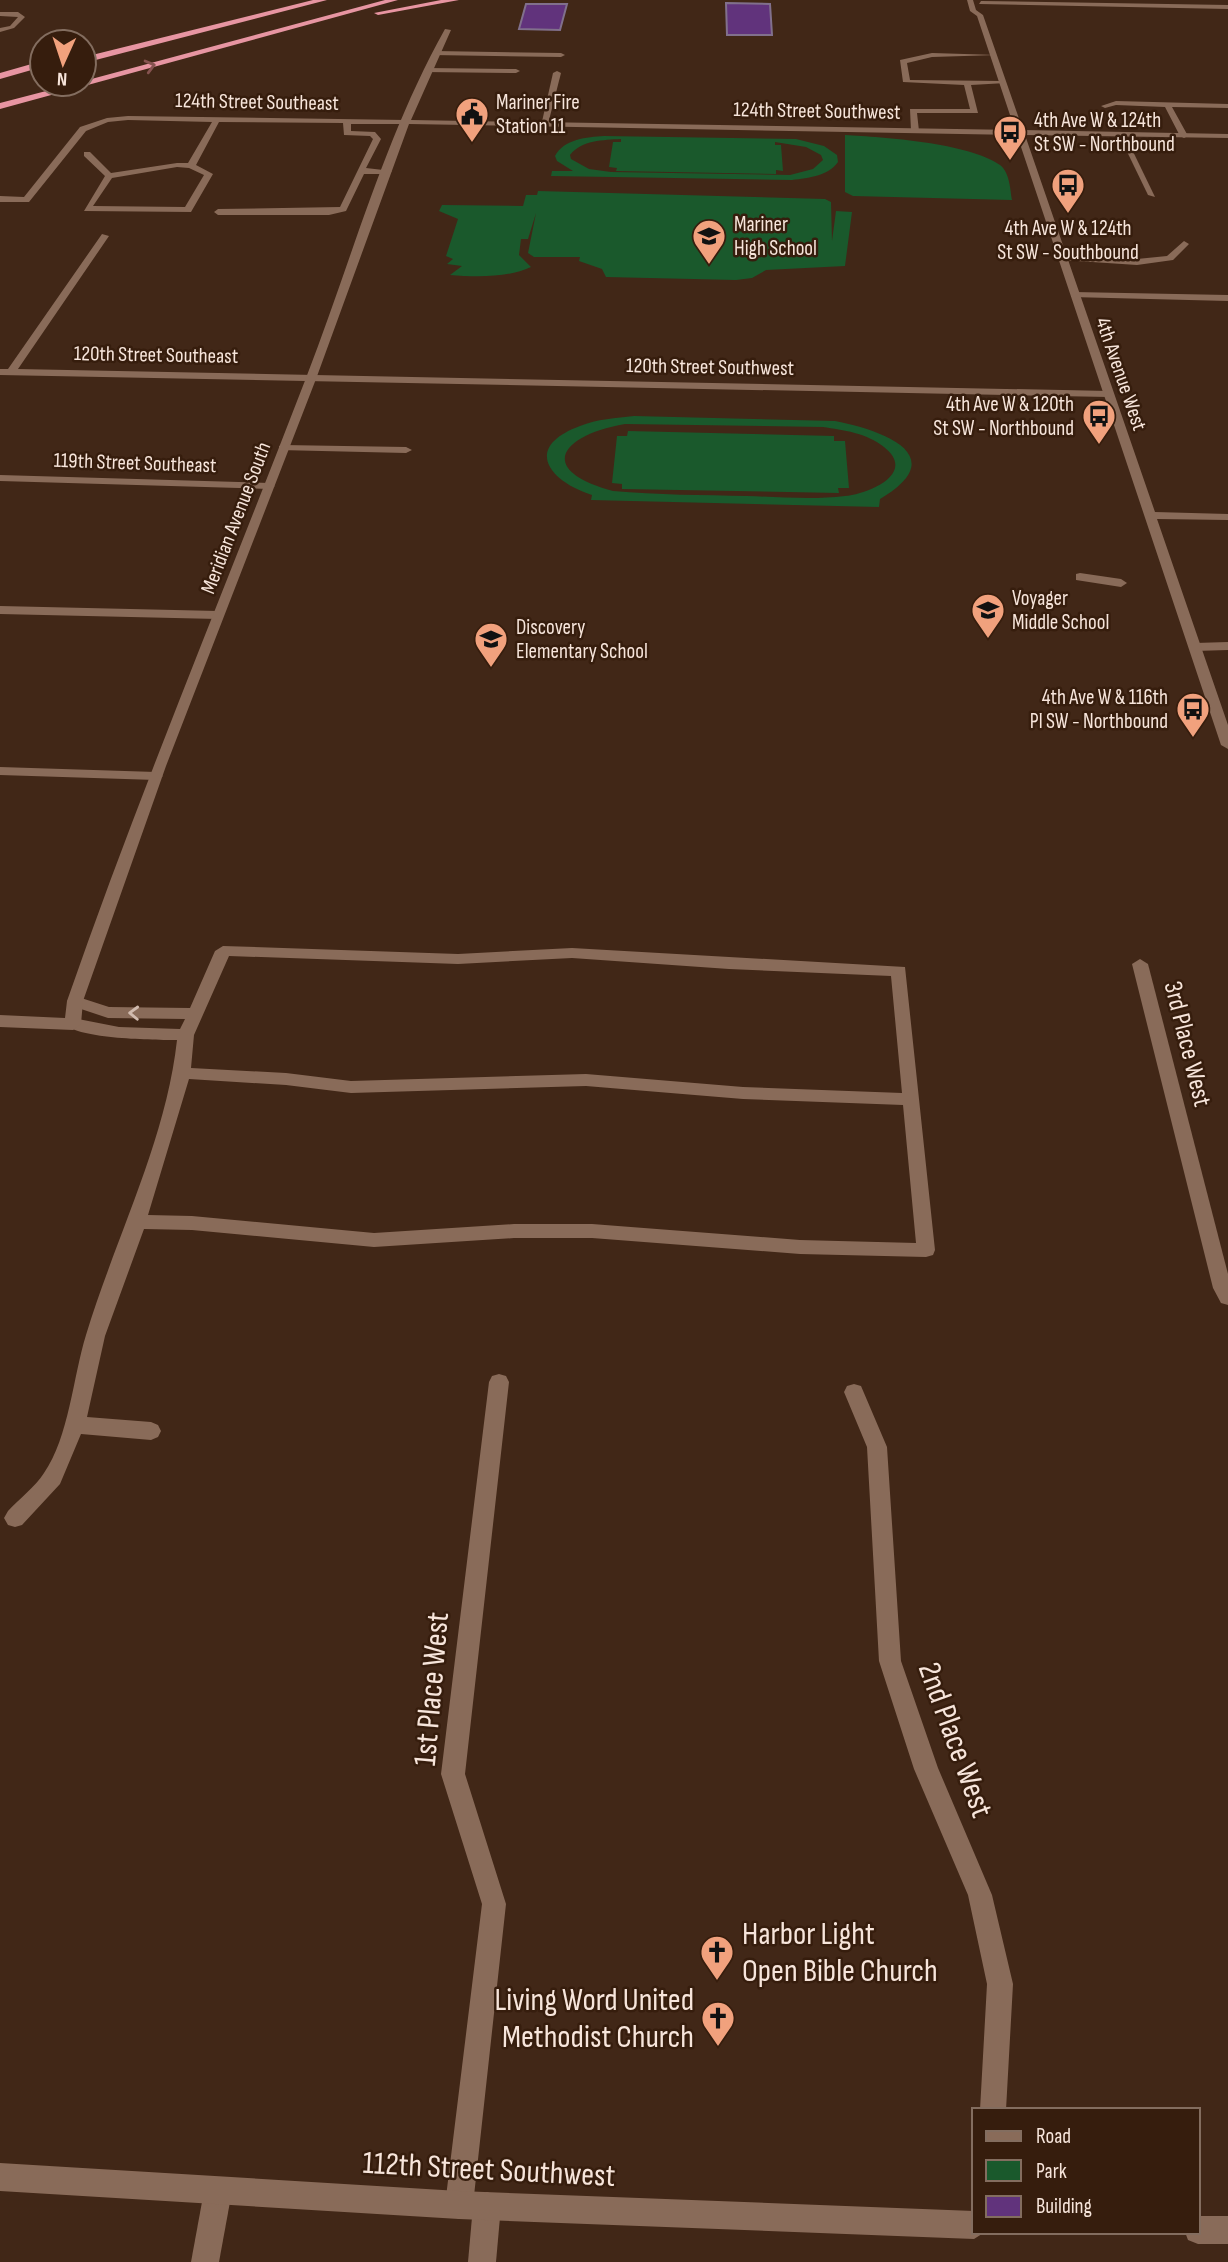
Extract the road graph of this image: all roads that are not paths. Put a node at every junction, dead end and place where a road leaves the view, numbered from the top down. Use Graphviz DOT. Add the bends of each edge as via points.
graph roads {
  1 [pos="279,0"];
  2 [pos="323,0"];
  3 [pos="394,0"];
  4 [pos="454,0"];
  5 [pos="970,0"];
  6 [pos="980,1"];
  7 [pos="1080,2"];
  8 [pos="1199,3"];
  9 [pos="1228,6"];
  10 [pos="0,14"];
  11 [pos="980,15"];
  12 [pos="0,30"];
  13 [pos="447,30"];
  14 [pos="219,48"];
  15 [pos="552,48"];
  16 [pos="98,50"];
  17 [pos="437,50"];
  18 [pos="561,55"];
  19 [pos="993,55"];
  20 [pos="98,56"];
  21 [pos="28,69"];
  22 [pos="427,70"];
  23 [pos="516,71"];
  24 [pos="28,73"];
  25 [pos="557,73"];
  26 [pos="0,78"];
  27 [pos="98,80"];
  28 [pos="967,83"];
  29 [pos="1002,83"];
  30 [pos="31,98"];
  31 [pos="1167,104"];
  32 [pos="0,106"];
  33 [pos="1105,106"];
  34 [pos="1228,106"];
  35 [pos="217,119"];
  36 [pos="347,121"];
  37 [pos="406,122"];
  38 [pos="544,124"];
  39 [pos="915,131"];
  40 [pos="1018,133"];
  41 [pos="1121,135"];
  42 [pos="1184,136"];
  43 [pos="1228,136"];
  44 [pos="87,153"];
  45 [pos="191,166"];
  46 [pos="361,171"];
  47 [pos="388,171"];
  48 [pos="109,176"];
  49 [pos="23,189"];
  50 [pos="34,189"];
  51 [pos="1152,195"];
  52 [pos="0,200"];
  53 [pos="218,212"];
  54 [pos="105,236"];
  55 [pos="1184,244"];
  56 [pos="1062,257"];
  57 [pos="1074,295"];
  58 [pos="1228,298"];
  59 [pos="6,372"];
  60 [pos="311,377"];
  61 [pos="1108,394"];
  62 [pos="283,448"];
  63 [pos="406,450"];
  64 [pos="0,478"];
  65 [pos="269,486"];
  66 [pos="1150,515"];
  67 [pos="1228,517"];
  68 [pos="1080,577"];
  69 [pos="1121,583"];
  70 [pos="0,610"];
  71 [pos="219,615"];
  72 [pos="1228,646"];
  73 [pos="1195,647"];
  74 [pos="1228,744"];
  75 [pos="0,771"];
  76 [pos="156,776"];
  77 [pos="1140,964"];
  78 [pos="75,1001"];
  79 [pos="195,1014"];
  80 [pos="0,1021"];
  81 [pos="73,1024"];
  82 [pos="186,1035"];
  83 [pos="182,1073"];
  84 [pos="911,1099"];
  85 [pos="137,1222"];
  86 [pos="1228,1298"];
  87 [pos="499,1382"];
  88 [pos="854,1392"];
  89 [pos="75,1425"];
  90 [pos="151,1430"];
  91 [pos="15,1518"];
  92 [pos="993,2108"];
  93 [pos="0,2177"];
  94 [pos="218,2191"];
  95 [pos="460,2205"];
  96 [pos="487,2206"];
  97 [pos="972,2225"];
  98 [pos="1200,2230"];
  99 [pos="1228,2230"];
  100 [pos="205,2262"];
  101 [pos="482,2262"];
  1 -- 16 [label="highway"];
  2 -- 20 [label="highway"];
  3 -- 14 [label="highway"];
  4 -- 14 [label="highway"];
  5 -- 11 [label="street, 4th Avenue West" via="973,11"];
  6 -- 7 [label="street"];
  6 -- 11 [label="street, 4th Avenue West"];
  7 -- 8 [label="street"];
  8 -- 9 [label="street"];
  10 -- 12 [label="street" via="22,17 12,27"];
  11 -- 19 [label="street, 4th Avenue West"];
  13 -- 17 [label="street, Meridian Avenue South"];
  27 -- 14 [label="highway, one-way"];
  15 -- 17 [label="street"];
  17 -- 18 [label="street"];
  17 -- 22 [label="street, Meridian Avenue South"];
  19 -- 28 [label="street" via="932,55 903,62 906,82"];
  19 -- 29 [label="street, 4th Avenue West"];
  21 -- 26 [label="highway"];
  22 -- 23 [label="street"];
  22 -- 37 [label="street, Meridian Avenue South"];
  24 -- 26 [label="highway"];
  25 -- 38 [label="street"];
  28 -- 29 [label="street"];
  28 -- 39 [label="street" via="975,111 913,111"];
  29 -- 40 [label="street, 4th Avenue West"];
  30 -- 32 [label="highway"];
  31 -- 33 [label="street"];
  31 -- 34 [label="street"];
  31 -- 42 [label="street"];
  35 -- 36 [label="street, 124th Street Southeast"];
  35 -- 45 [label="street"];
  35 -- 50 [label="street, 124th Street Southeast" via="107,120 83,129"];
  36 -- 37 [label="street, 124th Street Southeast"];
  36 -- 46 [label="street" via="347,133 372,134 377,139"];
  37 -- 38 [label="street, 124th Street Southwest"];
  37 -- 47 [label="street, Meridian Avenue South"];
  38 -- 39 [label="street, 124th Street Southwest"];
  39 -- 40 [label="street, 124th Street Southwest"];
  40 -- 41 [label="street, 124th Street Southwest"];
  40 -- 56 [label="street, 4th Avenue West"];
  41 -- 42 [label="street, 124th Street Southwest"];
  41 -- 51 [label="street"];
  42 -- 43 [label="street, 124th Street Southwest"];
  44 -- 48 [label="street"];
  45 -- 48 [label="street"];
  45 -- 48 [label="street" via="209,174 188,210 87,209"];
  46 -- 47 [label="street"];
  46 -- 53 [label="street" via="343,209"];
  47 -- 60 [label="street, Meridian Avenue South"];
  49 -- 50 [label="street"];
  50 -- 52 [label="street" via="26,200"];
  54 -- 59 [label="street"];
  55 -- 56 [label="street" via="1170,258 1137,262"];
  56 -- 57 [label="street, 4th Avenue West"];
  57 -- 58 [label="street"];
  57 -- 61 [label="street, 4th Avenue West"];
  59 -- 60 [label="street, 120th Street Southeast"];
  60 -- 61 [label="street, 120th Street Southwest"];
  60 -- 62 [label="street, Meridian Avenue South"];
  61 -- 66 [label="street, 4th Avenue West"];
  62 -- 63 [label="street"];
  62 -- 65 [label="street, Meridian Avenue South"];
  64 -- 65 [label="street, 119th Street Southeast"];
  65 -- 71 [label="street, Meridian Avenue South"];
  66 -- 67 [label="street"];
  66 -- 73 [label="street, 4th Avenue West"];
  68 -- 69 [label="street"];
  70 -- 71 [label="street"];
  71 -- 76 [label="street, Meridian Avenue South"];
  72 -- 73 [label="street"];
  73 -- 74 [label="street, 4th Avenue West"];
  75 -- 76 [label="street"];
  76 -- 78 [label="street, Meridian Avenue South" via="118,871"];
  77 -- 86 [label="street, 3rd Place West"];
  79 -- 78 [label="street, one-way" via="108,1012"];
  78 -- 81 [label="street, Meridian Avenue South"];
  79 -- 82 [label="street"];
  79 -- 84 [label="street" via="223,951 445,958 572,953 899,971"];
  80 -- 81 [label="street"];
  81 -- 82 [label="street" via="119,1033"];
  82 -- 83 [label="street"];
  83 -- 84 [label="street" via="351,1087 586,1080 743,1093"];
  83 -- 85 [label="street"];
  84 -- 85 [label="street" via="926,1250 800,1247 592,1231 374,1240"];
  85 -- 89 [label="street" via="95,1336"];
  87 -- 95 [label="street, 1st Place West" via="453,1774 494,1904"];
  88 -- 92 [label="street, 2nd Place West" via="877,1447 890,1661 926,1769 980,1895 1000,1984"];
  89 -- 90 [label="street"];
  89 -- 91 [label="street" via="53,1479"];
  93 -- 94 [label="street, 112th Street Southwest"];
  94 -- 95 [label="street, 112th Street Southwest"];
  94 -- 100 [label="street"];
  95 -- 96 [label="street, 112th Street Southwest"];
  96 -- 97 [label="street, 112th Street Southwest"];
  96 -- 101 [label="street"];
  98 -- 99 [label="street"];
}
